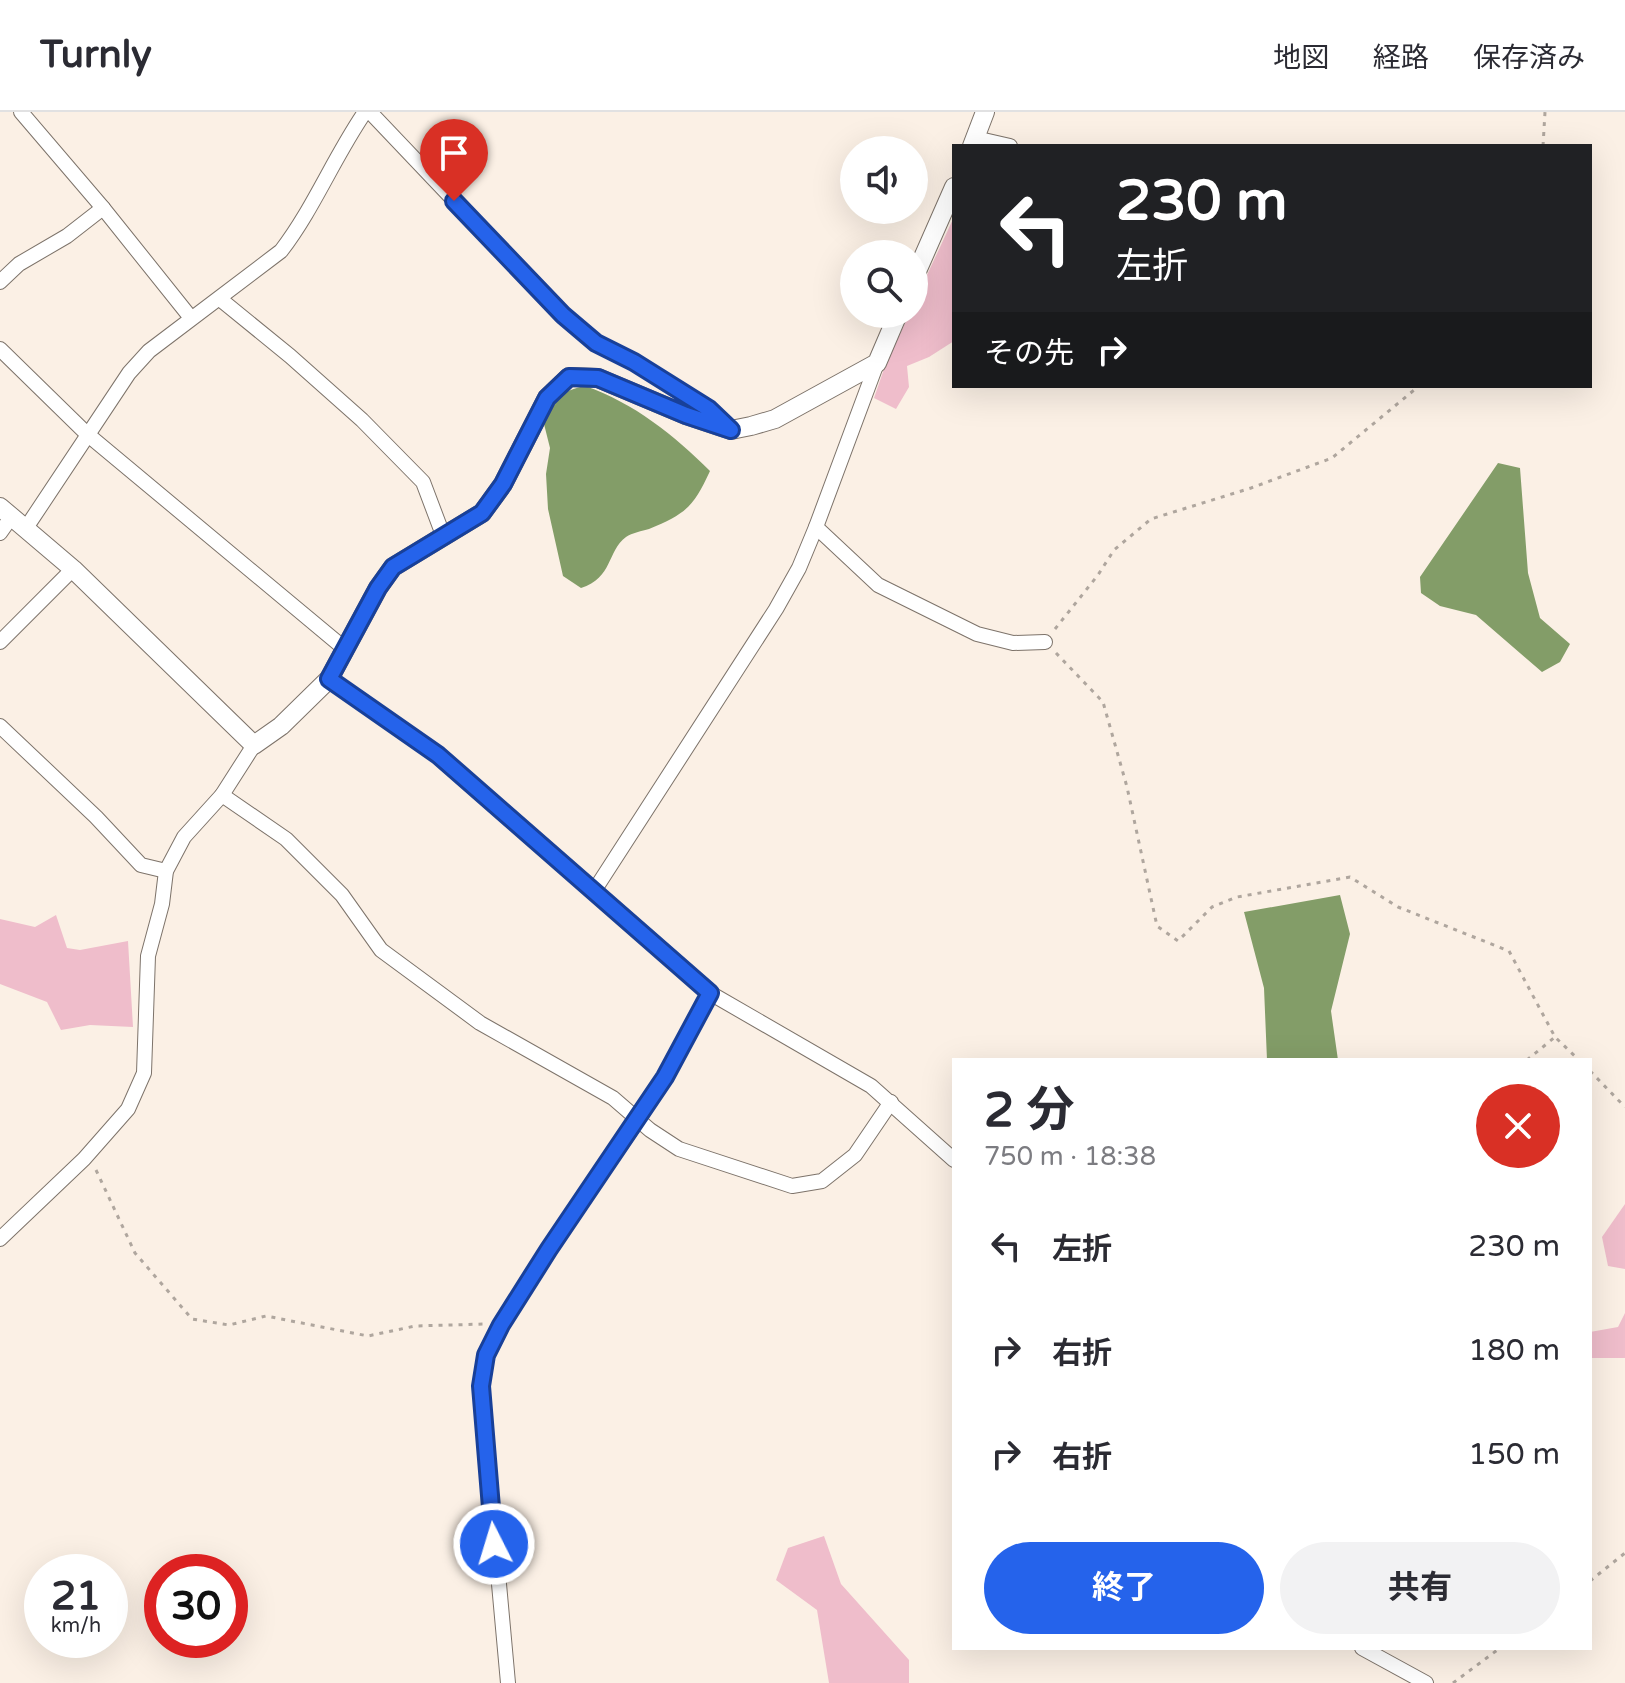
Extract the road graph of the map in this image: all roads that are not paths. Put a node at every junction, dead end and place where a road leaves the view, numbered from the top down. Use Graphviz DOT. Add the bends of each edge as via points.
graph roads {
  1 [pos="21,112"];
  2 [pos="368,112"];
  3 [pos="985,112"];
  4 [pos="973,142"];
  5 [pos="952,192"];
  6 [pos="103,208"];
  7 [pos="928,246"];
  8 [pos="0,282"];
  9 [pos="220,299"];
  10 [pos="191,318"];
  11 [pos="892,328"];
  12 [pos="1,352"];
  13 [pos="877,363"];
  14 [pos="731,430"];
  15 [pos="87,434"];
  16 [pos="13,517"];
  17 [pos="816,527"];
  18 [pos="0,533"];
  19 [pos="443,535"];
  20 [pos="73,569"];
  21 [pos="0,642"];
  22 [pos="1045,642"];
  23 [pos="345,649"];
  24 [pos="329,679"];
  25 [pos="0,726"];
  26 [pos="254,745"];
  27 [pos="222,795"];
  28 [pos="166,871"];
  29 [pos="594,891"];
  30 [pos="710,993"];
  31 [pos="891,1102"];
  32 [pos="638,1120"];
  33 [pos="952,1158"];
  34 [pos="0,1239"];
  35 [pos="1366,1650"];
  36 [pos="508,1683"];
  37 [pos="1426,1683"];
  1 -- 6 [label="street"];
  2 -- 9 [label="street" via="342,145 289,241"];
  2 -- 14 [label="street" via="563,315 596,343 709,409"];
  3 -- 4 [label="street"];
  5 -- 7 [label="street"];
  6 -- 8 [label="street"];
  6 -- 10 [label="street"];
  9 -- 10 [label="street"];
  9 -- 19 [label="street" via="362,420 423,482"];
  10 -- 15 [label="street" via="129,373"];
  11 -- 13 [label="street"];
  12 -- 15 [label="street"];
  13 -- 14 [label="street" via="775,419"];
  13 -- 17 [label="street"];
  14 -- 19 [label="street" via="598,378 569,377 547,398 503,484 482,513"];
  15 -- 16 [label="street"];
  15 -- 23 [label="street"];
  16 -- 18 [label="street"];
  16 -- 20 [label="street"];
  17 -- 22 [label="street" via="878,585 977,634 1013,643"];
  17 -- 29 [label="street" via="776,609"];
  19 -- 23 [label="street" via="393,567"];
  20 -- 21 [label="street"];
  20 -- 26 [label="street"];
  23 -- 24 [label="street"];
  24 -- 26 [label="street"];
  24 -- 29 [label="street" via="438,755"];
  25 -- 28 [label="street" via="141,865"];
  26 -- 27 [label="street"];
  27 -- 28 [label="street" via="184,837"];
  27 -- 32 [label="street" via="286,839 342,895 381,950 480,1023 613,1098"];
  28 -- 34 [label="street" via="148,956 144,1073 128,1109"];
  29 -- 30 [label="street"];
  30 -- 31 [label="street"];
  30 -- 32 [label="street"];
  31 -- 32 [label="street" via="855,1155 822,1181 792,1186 679,1149"];
  31 -- 33 [label="street"];
  32 -- 36 [label="street" via="549,1249 486,1355 481,1386"];
  35 -- 37 [label="street"];
}
